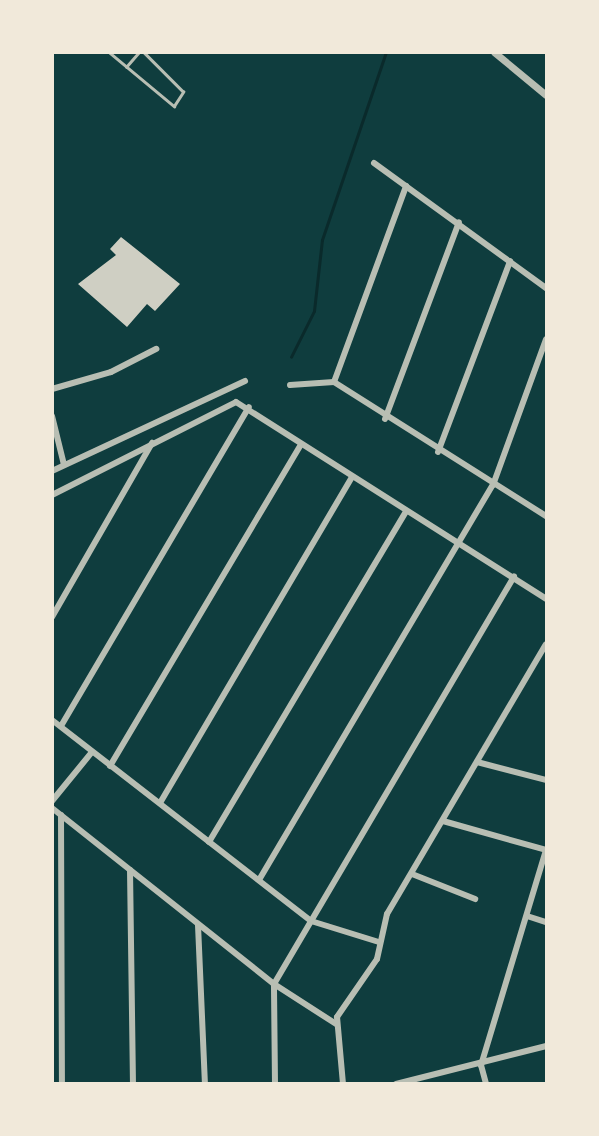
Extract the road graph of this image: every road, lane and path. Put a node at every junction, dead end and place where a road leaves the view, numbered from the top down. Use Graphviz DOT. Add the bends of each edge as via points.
graph roads {
  1 [pos="109,52"];
  2 [pos="141,52"];
  3 [pos="494,52"];
  4 [pos="126,67"];
  5 [pos="536,87"];
  6 [pos="547,87"];
  7 [pos="547,95"];
  8 [pos="374,163"];
  9 [pos="406,186"];
  10 [pos="458,222"];
  11 [pos="510,261"];
  12 [pos="547,288"];
  13 [pos="547,339"];
  14 [pos="156,349"];
  15 [pos="244,381"];
  16 [pos="334,382"];
  17 [pos="290,385"];
  18 [pos="52,389"];
  19 [pos="227,389"];
  20 [pos="236,401"];
  21 [pos="249,407"];
  22 [pos="52,416"];
  23 [pos="385,419"];
  24 [pos="153,441"];
  25 [pos="301,443"];
  26 [pos="438,452"];
  27 [pos="64,465"];
  28 [pos="52,471"];
  29 [pos="352,477"];
  30 [pos="493,485"];
  31 [pos="52,495"];
  32 [pos="406,512"];
  33 [pos="547,516"];
  34 [pos="460,544"];
  35 [pos="514,576"];
  36 [pos="547,599"];
  37 [pos="52,617"];
  38 [pos="547,644"];
  39 [pos="52,720"];
  40 [pos="61,726"];
  41 [pos="92,752"];
  42 [pos="477,762"];
  43 [pos="110,766"];
  44 [pos="547,780"];
  45 [pos="52,801"];
  46 [pos="159,803"];
  47 [pos="52,808"];
  48 [pos="61,815"];
  49 [pos="443,821"];
  50 [pos="209,842"];
  51 [pos="547,850"];
  52 [pos="130,870"];
  53 [pos="412,874"];
  54 [pos="259,880"];
  55 [pos="475,899"];
  56 [pos="527,916"];
  57 [pos="312,921"];
  58 [pos="547,922"];
  59 [pos="198,925"];
  60 [pos="379,942"];
  61 [pos="274,984"];
  62 [pos="336,1024"];
  63 [pos="547,1046"];
  64 [pos="481,1065"];
  65 [pos="62,1083"];
  66 [pos="133,1083"];
  67 [pos="205,1083"];
  68 [pos="275,1083"];
  69 [pos="343,1083"];
  70 [pos="396,1083"];
  71 [pos="486,1083"];
  1 -- 4 [label="lane"];
  2 -- 4 [label="lane"];
  2 -- 4 [label="lane" via="183,92 174,106"];
  3 -- 5 [label="street"];
  5 -- 6 [label="street"];
  5 -- 7 [label="street"];
  8 -- 9 [label="street"];
  9 -- 10 [label="street"];
  9 -- 16 [label="street"];
  10 -- 11 [label="street"];
  10 -- 23 [label="street"];
  11 -- 12 [label="street"];
  11 -- 26 [label="street"];
  13 -- 30 [label="street"];
  14 -- 18 [label="street" via="111,372"];
  15 -- 19 [label="street"];
  16 -- 17 [label="street"];
  16 -- 23 [label="street"];
  19 -- 20 [label="street"];
  19 -- 27 [label="street"];
  20 -- 21 [label="street"];
  20 -- 24 [label="street"];
  21 -- 25 [label="street"];
  21 -- 40 [label="street"];
  22 -- 27 [label="street"];
  23 -- 26 [label="street"];
  24 -- 31 [label="street"];
  24 -- 37 [label="street"];
  25 -- 29 [label="street"];
  25 -- 43 [label="street"];
  26 -- 30 [label="street"];
  27 -- 28 [label="street"];
  29 -- 32 [label="street"];
  29 -- 46 [label="street"];
  30 -- 33 [label="street"];
  30 -- 34 [label="street"];
  32 -- 34 [label="street"];
  32 -- 50 [label="street"];
  34 -- 35 [label="street"];
  34 -- 54 [label="street"];
  35 -- 36 [label="street"];
  35 -- 57 [label="street"];
  38 -- 42 [label="street"];
  39 -- 40 [label="street"];
  40 -- 41 [label="street"];
  41 -- 43 [label="street"];
  41 -- 45 [label="street"];
  42 -- 44 [label="street"];
  42 -- 49 [label="street"];
  43 -- 46 [label="street"];
  46 -- 50 [label="street"];
  47 -- 48 [label="street"];
  48 -- 52 [label="street"];
  48 -- 65 [label="street"];
  49 -- 51 [label="street"];
  49 -- 53 [label="street"];
  50 -- 54 [label="street"];
  51 -- 56 [label="street"];
  52 -- 59 [label="street"];
  52 -- 66 [label="street"];
  53 -- 55 [label="street"];
  53 -- 60 [label="street" via="382,924"];
  54 -- 57 [label="street"];
  56 -- 58 [label="street"];
  56 -- 64 [label="street"];
  57 -- 60 [label="street"];
  57 -- 61 [label="street"];
  59 -- 61 [label="street"];
  59 -- 67 [label="street"];
  60 -- 62 [label="street" via="377,960"];
  61 -- 62 [label="street"];
  61 -- 68 [label="street"];
  62 -- 69 [label="street"];
  63 -- 64 [label="street"];
  64 -- 70 [label="street"];
  64 -- 71 [label="street"];
}
